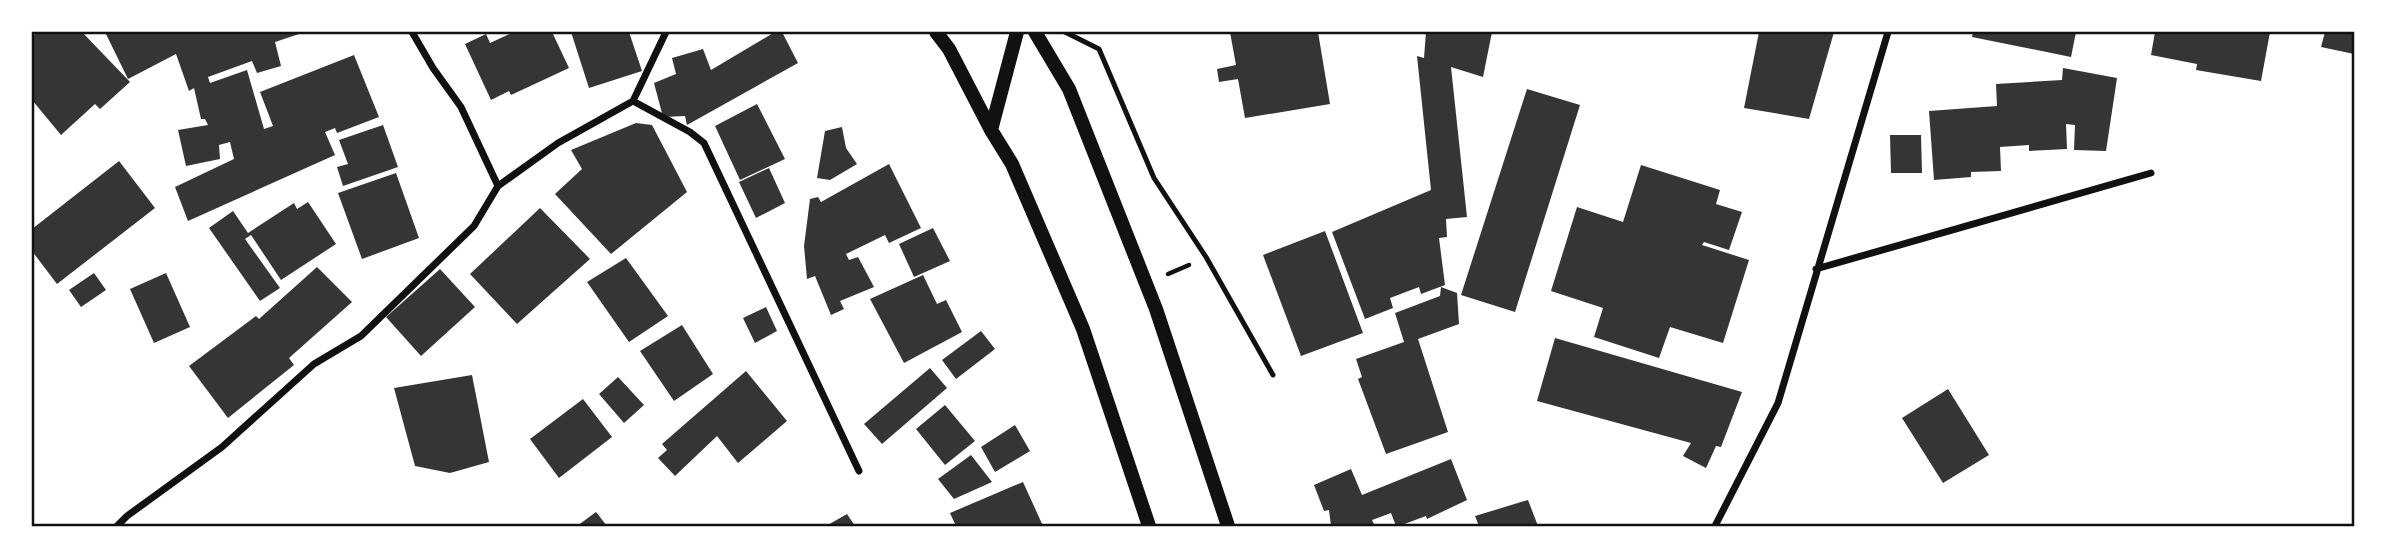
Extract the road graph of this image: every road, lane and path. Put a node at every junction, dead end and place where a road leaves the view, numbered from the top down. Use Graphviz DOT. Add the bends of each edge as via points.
graph roads {
  1 [pos="412,32"];
  2 [pos="666,32"];
  3 [pos="936,32"];
  4 [pos="951,32"];
  5 [pos="1017,32"];
  6 [pos="1035,32"];
  7 [pos="1065,32"];
  8 [pos="1888,32"];
  9 [pos="949,49"];
  10 [pos="634,101"];
  11 [pos="991,130"];
  12 [pos="2151,173"];
  13 [pos="498,186"];
  14 [pos="1206,257"];
  15 [pos="1816,269"];
  16 [pos="1145,284"];
  17 [pos="1273,375"];
  18 [pos="859,471"];
  19 [pos="117,527"];
  20 [pos="1149,527"];
  21 [pos="1228,527"];
  22 [pos="1715,527"];
  1 -- 13 [label="street" via="461,107"];
  2 -- 10 [label="street"];
  3 -- 9 [label="main road"];
  4 -- 9 [label="main road"];
  5 -- 11 [label="main road"];
  6 -- 16 [label="main road" via="1069,89"];
  7 -- 14 [label="lane" via="1099,49 1154,178"];
  8 -- 15 [label="street"];
  9 -- 11 [label="main road"];
  10 -- 13 [label="street" via="558,143"];
  10 -- 18 [label="street" via="704,143"];
  11 -- 20 [label="main road" via="1012,164 1083,329"];
  12 -- 15 [label="street"];
  13 -- 19 [label="street" via="474,226 361,336 314,364 222,447"];
  14 -- 16 [label="path"];
  14 -- 17 [label="lane"];
  15 -- 22 [label="street" via="1778,403"];
  16 -- 21 [label="main road"];
}
